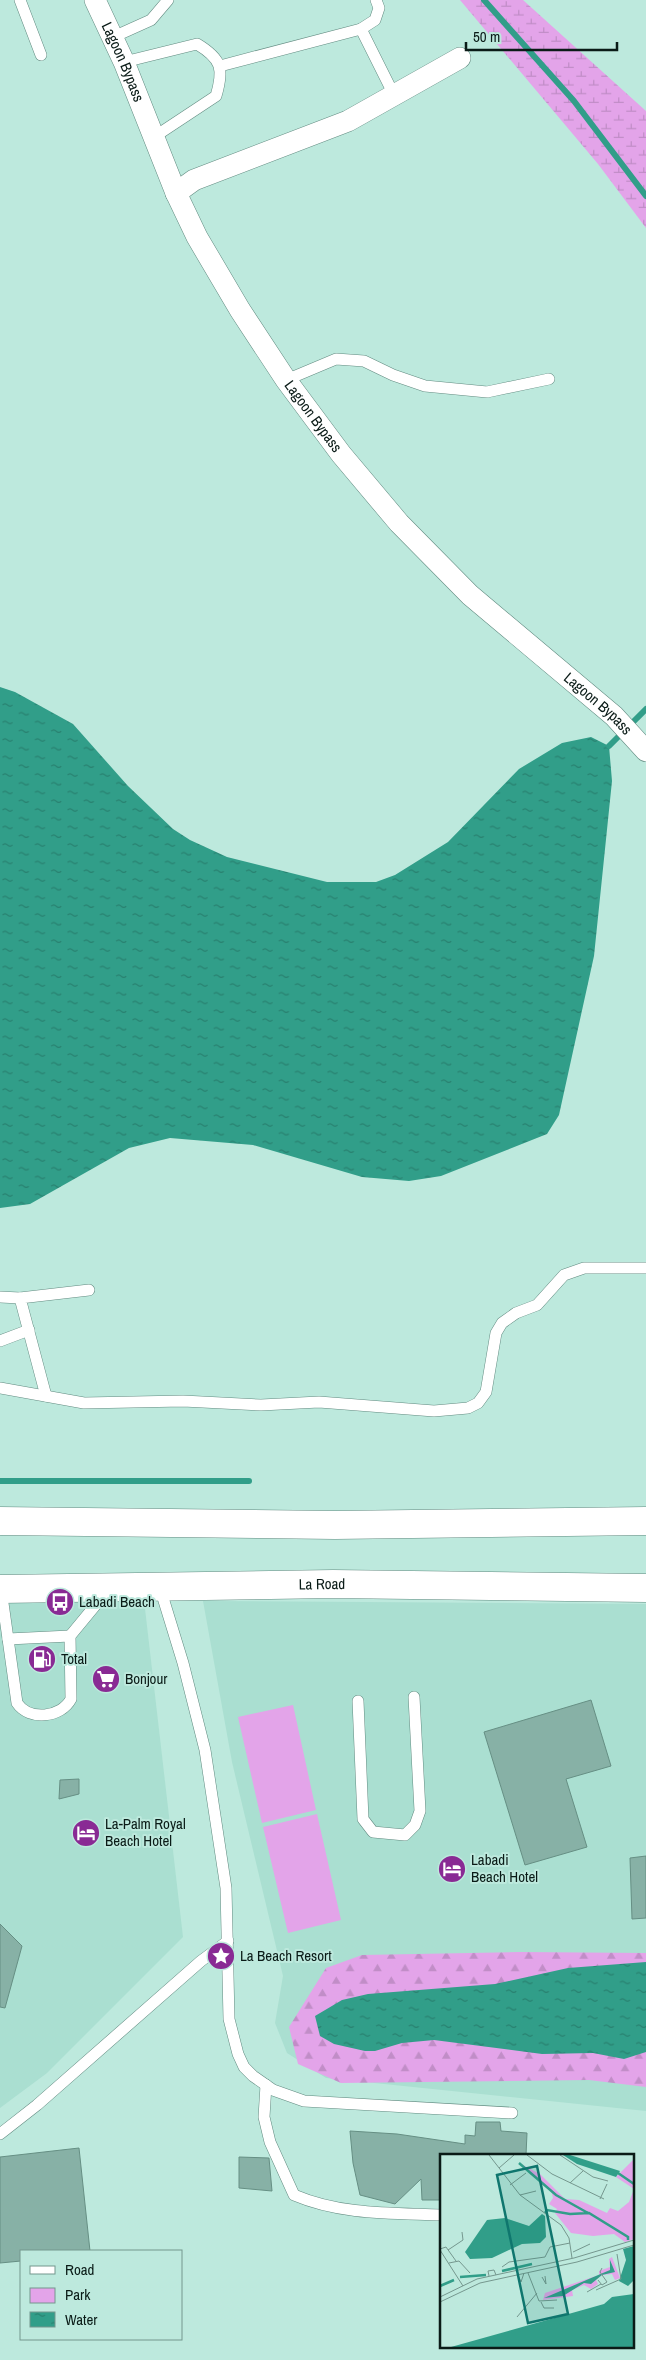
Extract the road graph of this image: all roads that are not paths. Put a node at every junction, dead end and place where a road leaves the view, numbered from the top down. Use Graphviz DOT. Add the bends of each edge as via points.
graph roads {
  1 [pos="20,0"];
  2 [pos="95,0"];
  3 [pos="168,0"];
  4 [pos="376,0"];
  5 [pos="361,29"];
  6 [pos="111,38"];
  7 [pos="41,56"];
  8 [pos="460,58"];
  9 [pos="124,62"];
  10 [pos="220,66"];
  11 [pos="394,95"];
  12 [pos="154,137"];
  13 [pos="176,193"];
  14 [pos="549,379"];
  15 [pos="286,380"];
  16 [pos="646,751"];
  17 [pos="646,1268"];
  18 [pos="89,1290"];
  19 [pos="0,1298"];
  20 [pos="20,1298"];
  21 [pos="29,1330"];
  22 [pos="0,1341"];
  23 [pos="0,1388"];
  24 [pos="46,1396"];
  25 [pos="0,1521"];
  26 [pos="646,1521"];
  27 [pos="110,1588"];
  28 [pos="160,1588"];
  29 [pos="646,1588"];
  30 [pos="0,1589"];
  31 [pos="70,1636"];
  32 [pos="8,1639"];
  33 [pos="414,1696"];
  34 [pos="358,1701"];
  35 [pos="228,1940"];
  36 [pos="266,2085"];
  37 [pos="512,2113"];
  38 [pos="0,2134"];
  39 [pos="440,2215"];
  1 -- 7 [label="lane"];
  2 -- 6 [label="street, Lagoon Bypass"];
  3 -- 6 [label="lane" via="151,20"];
  4 -- 5 [label="lane" via="379,8 374,20"];
  5 -- 10 [label="lane"];
  5 -- 11 [label="lane"];
  6 -- 9 [label="street, Lagoon Bypass"];
  8 -- 11 [label="street"];
  9 -- 10 [label="lane" via="198,44 214,54"];
  9 -- 12 [label="street, Lagoon Bypass"];
  10 -- 12 [label="lane" via="216,96"];
  11 -- 13 [label="street" via="348,122 194,180"];
  12 -- 13 [label="street, Lagoon Bypass"];
  13 -- 15 [label="street, Lagoon Bypass" via="197,237"];
  14 -- 15 [label="lane" via="488,392 424,386 364,361 336,359"];
  15 -- 16 [label="street, Lagoon Bypass" via="399,524 470,595 614,716"];
  17 -- 24 [label="lane" via="584,1268 564,1275 537,1305 502,1323 496,1333 486,1392 468,1408 434,1411 319,1402 261,1405 183,1401 84,1403"];
  18 -- 20 [label="lane"];
  19 -- 20 [label="lane"];
  20 -- 21 [label="lane"];
  21 -- 22 [label="lane"];
  21 -- 24 [label="lane"];
  23 -- 24 [label="lane"];
  25 -- 26 [label="main road" via="335,1525"];
  27 -- 28 [label="main road, La Road"];
  27 -- 30 [label="main road, La Road"];
  27 -- 31 [label="lane"];
  28 -- 29 [label="main road, La Road" via="333,1584"];
  28 -- 35 [label="lane" via="205,1750 226,1888"];
  30 -- 32 [label="lane"];
  31 -- 32 [label="lane"];
  31 -- 32 [label="lane" via="71,1699 66,1708 58,1712 34,1715 23,1711 17,1703"];
  33 -- 34 [label="lane" via="420,1811 415,1825 405,1835 373,1832 363,1818"];
  35 -- 36 [label="lane" via="230,2019 238,2054 244,2067"];
  35 -- 38 [label="lane"];
  36 -- 37 [label="lane" via="288,2097 304,2101"];
  36 -- 39 [label="lane" via="264,2118 270,2142 294,2196 317,2205 348,2211"];
}
